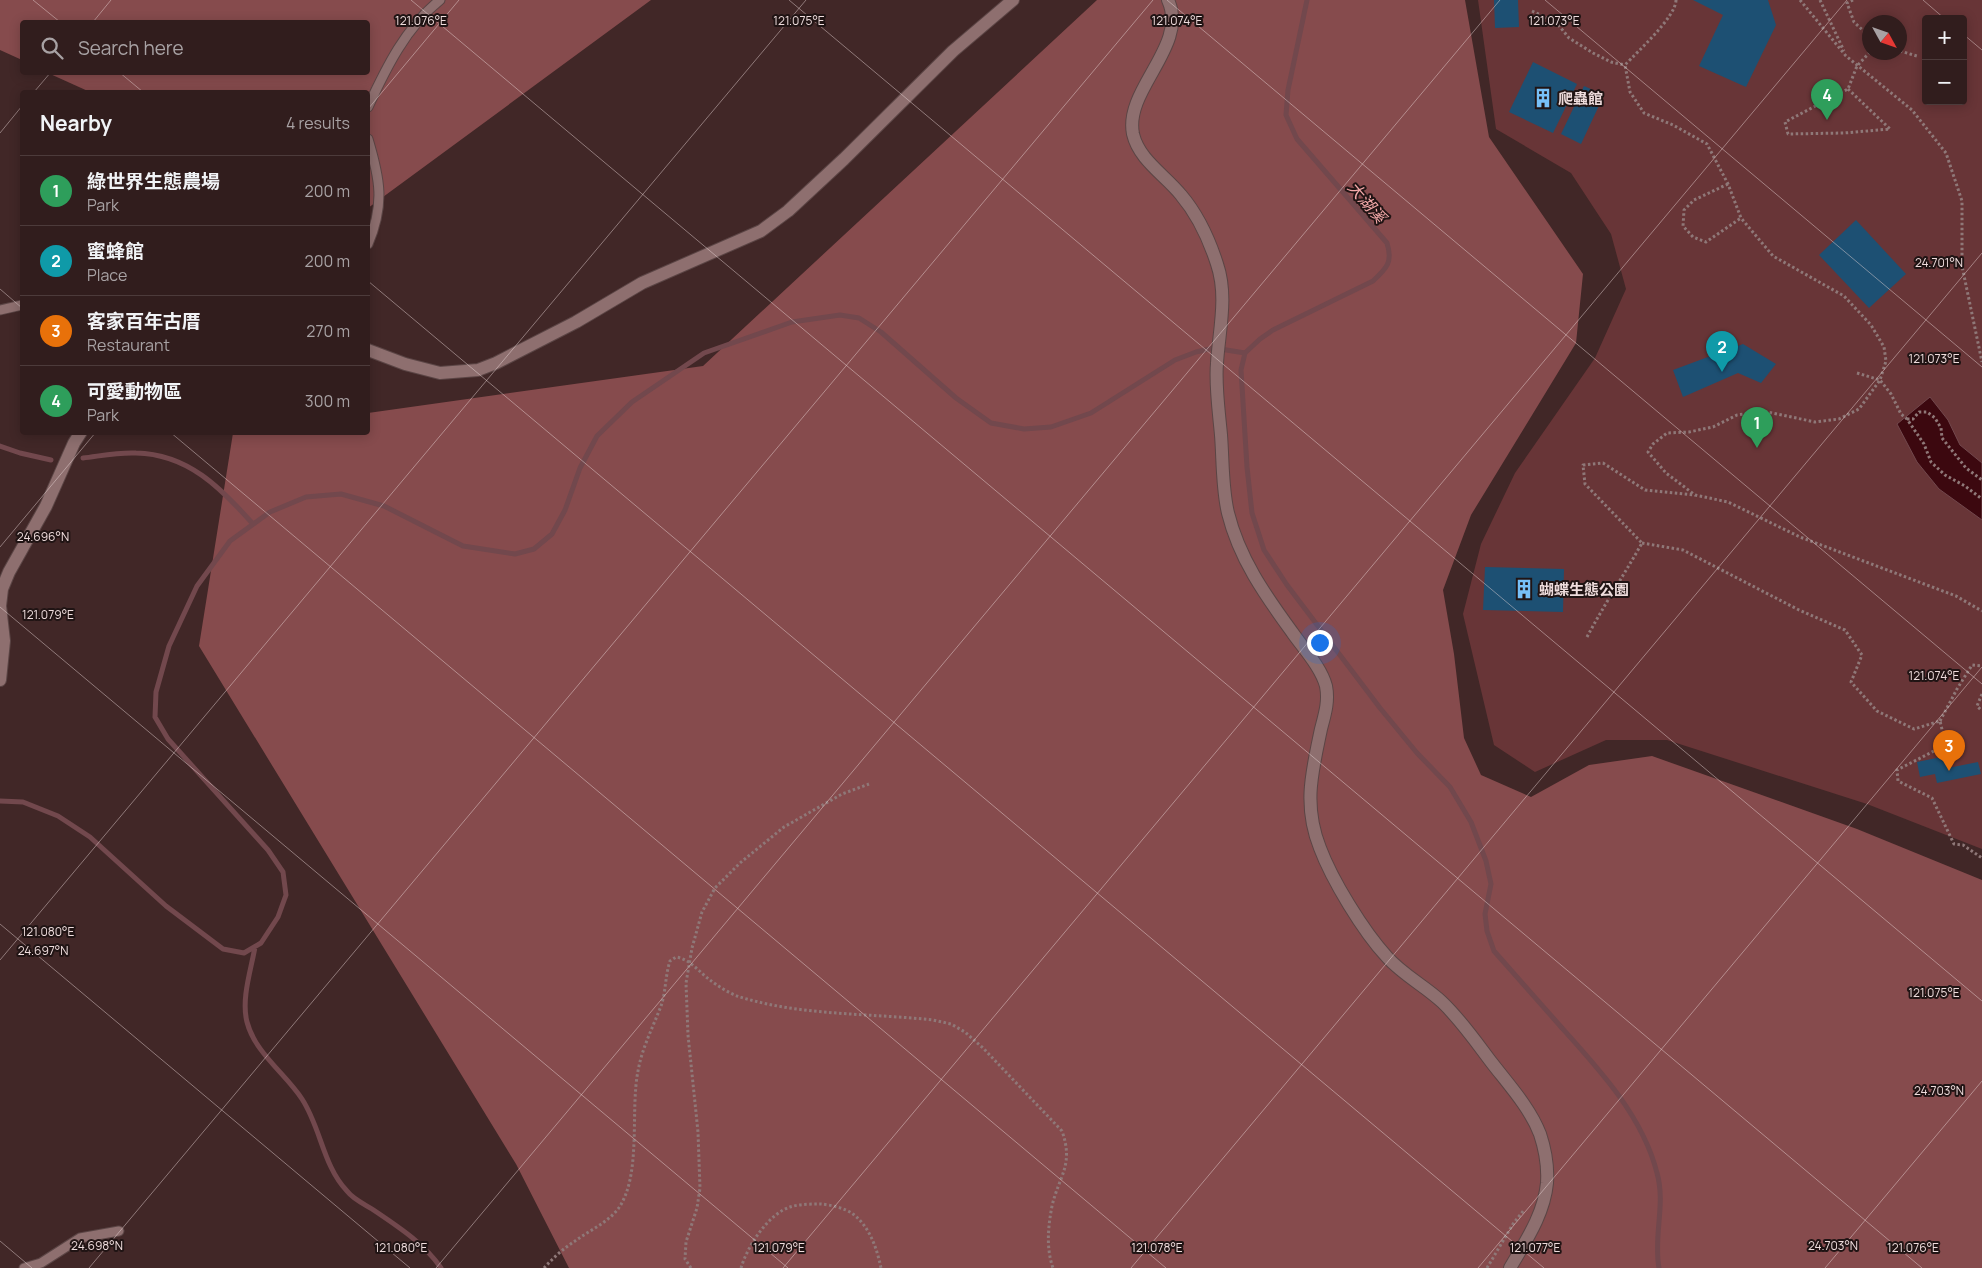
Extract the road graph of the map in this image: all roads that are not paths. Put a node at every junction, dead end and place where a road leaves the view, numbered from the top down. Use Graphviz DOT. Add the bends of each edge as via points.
graph roads {
  1 [pos="440,0"];
  2 [pos="1013,0"];
  3 [pos="1168,0"];
  4 [pos="370,103"];
  5 [pos="370,146"];
  6 [pos="370,237"];
  7 [pos="20,305"];
  8 [pos="0,310"];
  9 [pos="370,351"];
  10 [pos="79,435"];
  11 [pos="0,680"];
  12 [pos="119,1231"];
  13 [pos="24,1268"];
  14 [pos="1510,1268"];
  1 -- 4 [label="lane" via="408,35 383,74"];
  2 -- 9 [label="street" via="954,51 788,211 761,231 642,283 576,322 478,370 440,373"];
  3 -- 14 [label="street" via="1172,30 1136,103 1132,131 1139,151 1182,195 1204,228 1219,269 1223,318 1217,360 1228,511 1240,549 1262,592 1319,670 1326,686 1327,706 1309,786 1311,815 1319,847 1339,887 1376,945 1405,974 1442,1002 1462,1024 1524,1104 1540,1133 1547,1182 1542,1205"];
  5 -- 6 [label="lane" via="380,194"];
  7 -- 8 [label="lane"];
  10 -- 11 [label="street" via="2,589 0,606 4,641"];
  12 -- 13 [label="lane" via="80,1238 41,1263"];
}
